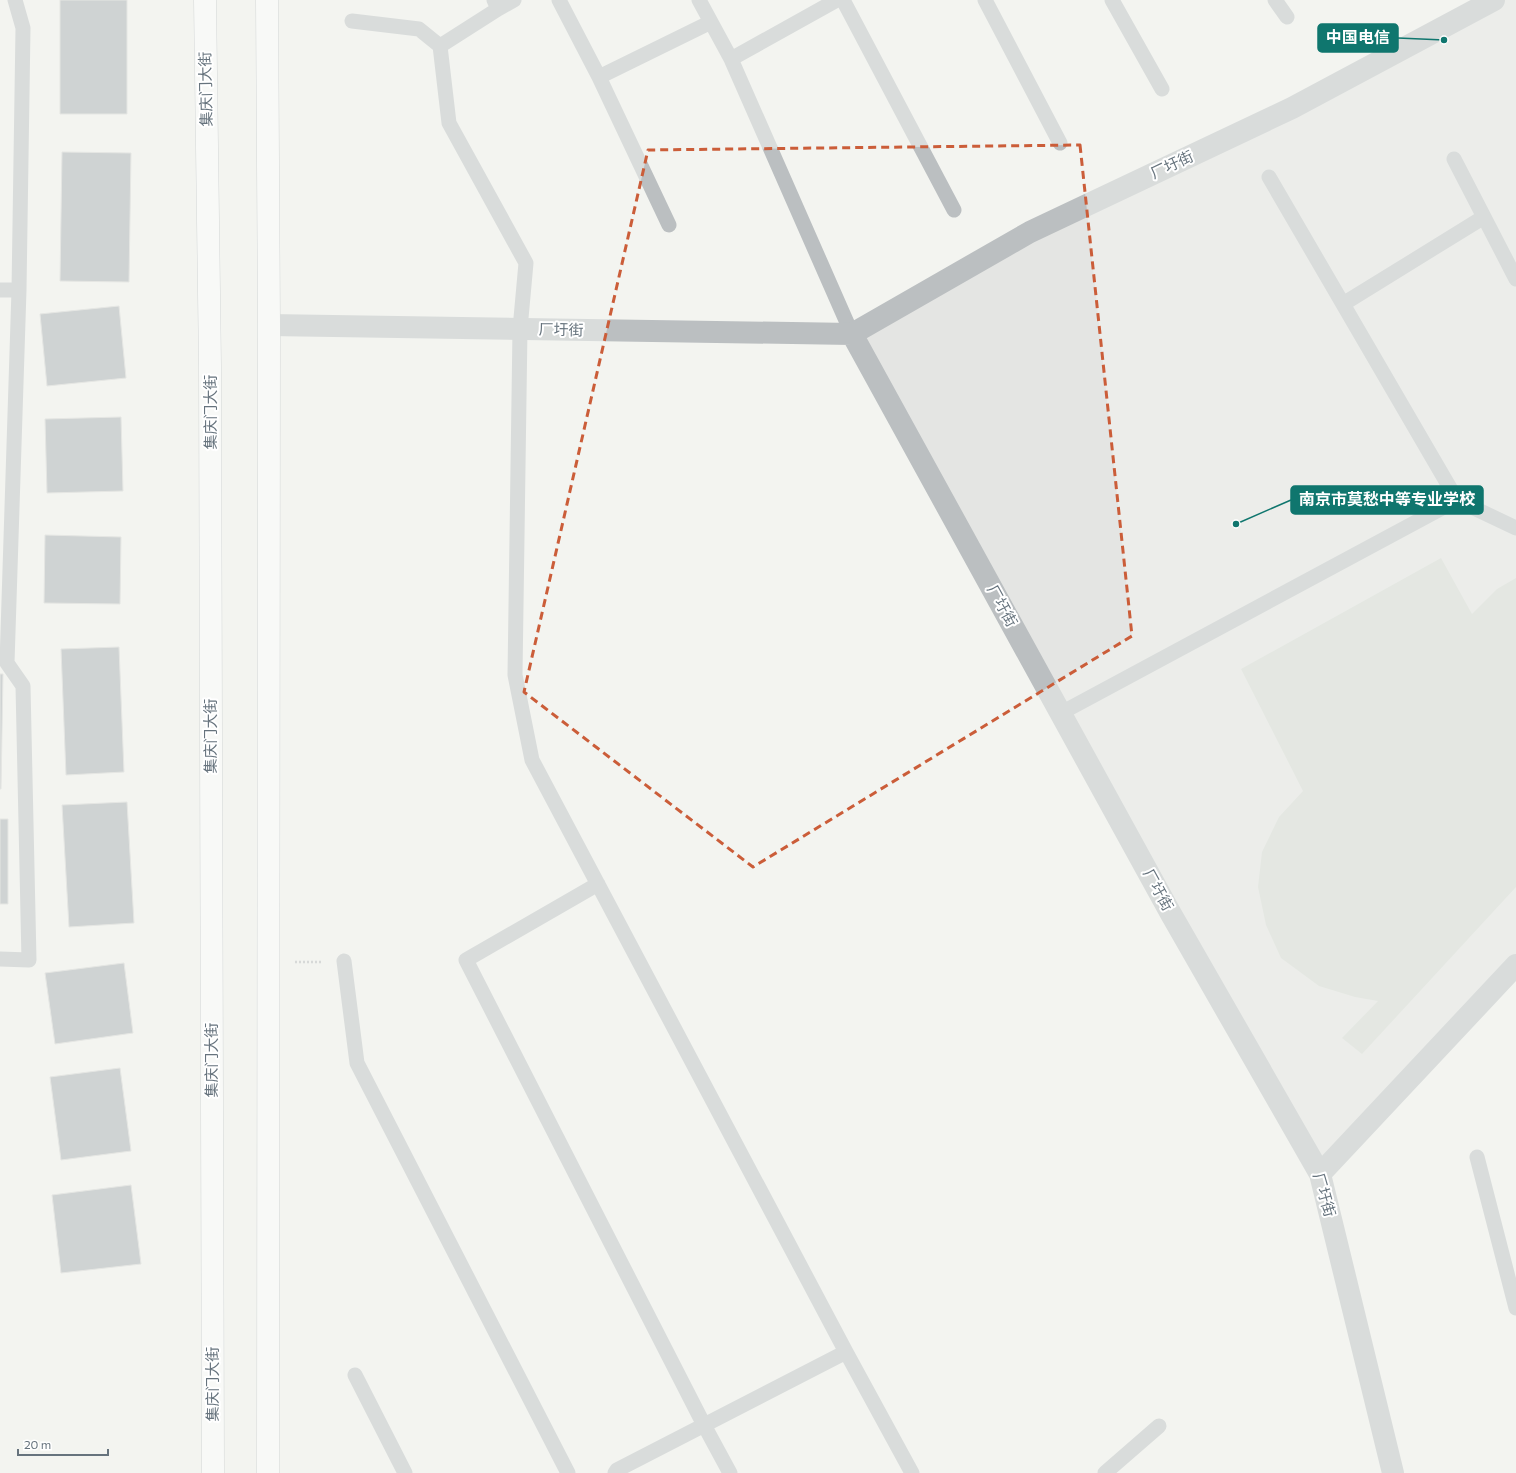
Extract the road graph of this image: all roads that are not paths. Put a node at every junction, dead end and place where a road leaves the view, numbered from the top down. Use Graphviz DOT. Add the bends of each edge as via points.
graph roads {
  1 [pos="15,0"];
  2 [pos="205,0"];
  3 [pos="267,0"];
  4 [pos="514,0"];
  5 [pos="559,0"];
  6 [pos="699,0"];
  7 [pos="837,0"];
  8 [pos="843,0"];
  9 [pos="985,0"];
  10 [pos="1112,0"];
  11 [pos="1275,0"];
  12 [pos="1494,0"];
  13 [pos="496,4"];
  14 [pos="1286,17"];
  15 [pos="352,21"];
  16 [pos="711,22"];
  17 [pos="440,46"];
  18 [pos="731,59"];
  19 [pos="599,77"];
  20 [pos="1162,89"];
  21 [pos="1060,143"];
  22 [pos="1454,159"];
  23 [pos="1270,177"];
  24 [pos="954,210"];
  25 [pos="1484,217"];
  26 [pos="669,225"];
  27 [pos="1516,279"];
  28 [pos="0,290"];
  29 [pos="19,290"];
  30 [pos="1343,304"];
  31 [pos="269,326"];
  32 [pos="520,329"];
  33 [pos="852,334"];
  34 [pos="1457,500"];
  35 [pos="1516,528"];
  36 [pos="3,663"];
  37 [pos="1061,713"];
  38 [pos="598,884"];
  39 [pos="0,959"];
  40 [pos="344,961"];
  41 [pos="1516,965"];
  42 [pos="1477,1157"];
  43 [pos="1320,1174"];
  44 [pos="1516,1308"];
  45 [pos="846,1352"];
  46 [pos="355,1375"];
  47 [pos="704,1425"];
  48 [pos="1159,1426"];
  49 [pos="213,1473"];
  50 [pos="268,1473"];
  51 [pos="405,1473"];
  52 [pos="568,1473"];
  53 [pos="615,1473"];
  54 [pos="730,1473"];
  55 [pos="912,1473"];
  56 [pos="1105,1473"];
  57 [pos="1393,1473"];
  1 -- 29 [label="lane" via="23,28"];
  2 -- 49 [label="main road, 集庆门大街" via="210,366"];
  3 -- 31 [label="main road"];
  4 -- 13 [label="lane"];
  5 -- 19 [label="lane"];
  6 -- 16 [label="lane"];
  7 -- 18 [label="lane"];
  8 -- 24 [label="lane"];
  9 -- 21 [label="lane"];
  10 -- 20 [label="lane"];
  11 -- 14 [label="lane"];
  12 -- 33 [label="street, 厂圩街" via="1292,108 1030,232"];
  13 -- 17 [label="lane"];
  15 -- 17 [label="lane" via="419,28"];
  16 -- 18 [label="lane"];
  16 -- 19 [label="lane"];
  17 -- 32 [label="lane" via="449,123 526,263"];
  18 -- 33 [label="lane"];
  19 -- 26 [label="lane"];
  22 -- 25 [label="lane"];
  23 -- 30 [label="lane"];
  25 -- 27 [label="lane"];
  25 -- 30 [label="lane"];
  28 -- 29 [label="lane"];
  29 -- 36 [label="lane"];
  30 -- 34 [label="lane"];
  31 -- 32 [label="street, 厂圩街"];
  31 -- 50 [label="main road"];
  32 -- 33 [label="street, 厂圩街"];
  32 -- 38 [label="lane" via="515,675 532,760"];
  33 -- 37 [label="street, 厂圩街"];
  34 -- 35 [label="lane"];
  34 -- 37 [label="lane"];
  36 -- 39 [label="lane" via="23,686 29,960"];
  37 -- 43 [label="street, 厂圩街" via="1171,914"];
  38 -- 45 [label="lane"];
  38 -- 47 [label="lane" via="466,960"];
  40 -- 52 [label="lane" via="357,1063"];
  41 -- 43 [label="street"];
  42 -- 44 [label="lane"];
  43 -- 57 [label="street, 厂圩街"];
  45 -- 47 [label="lane"];
  45 -- 55 [label="lane"];
  46 -- 51 [label="lane"];
  47 -- 53 [label="lane"];
  47 -- 54 [label="lane"];
  48 -- 56 [label="lane"];
}
